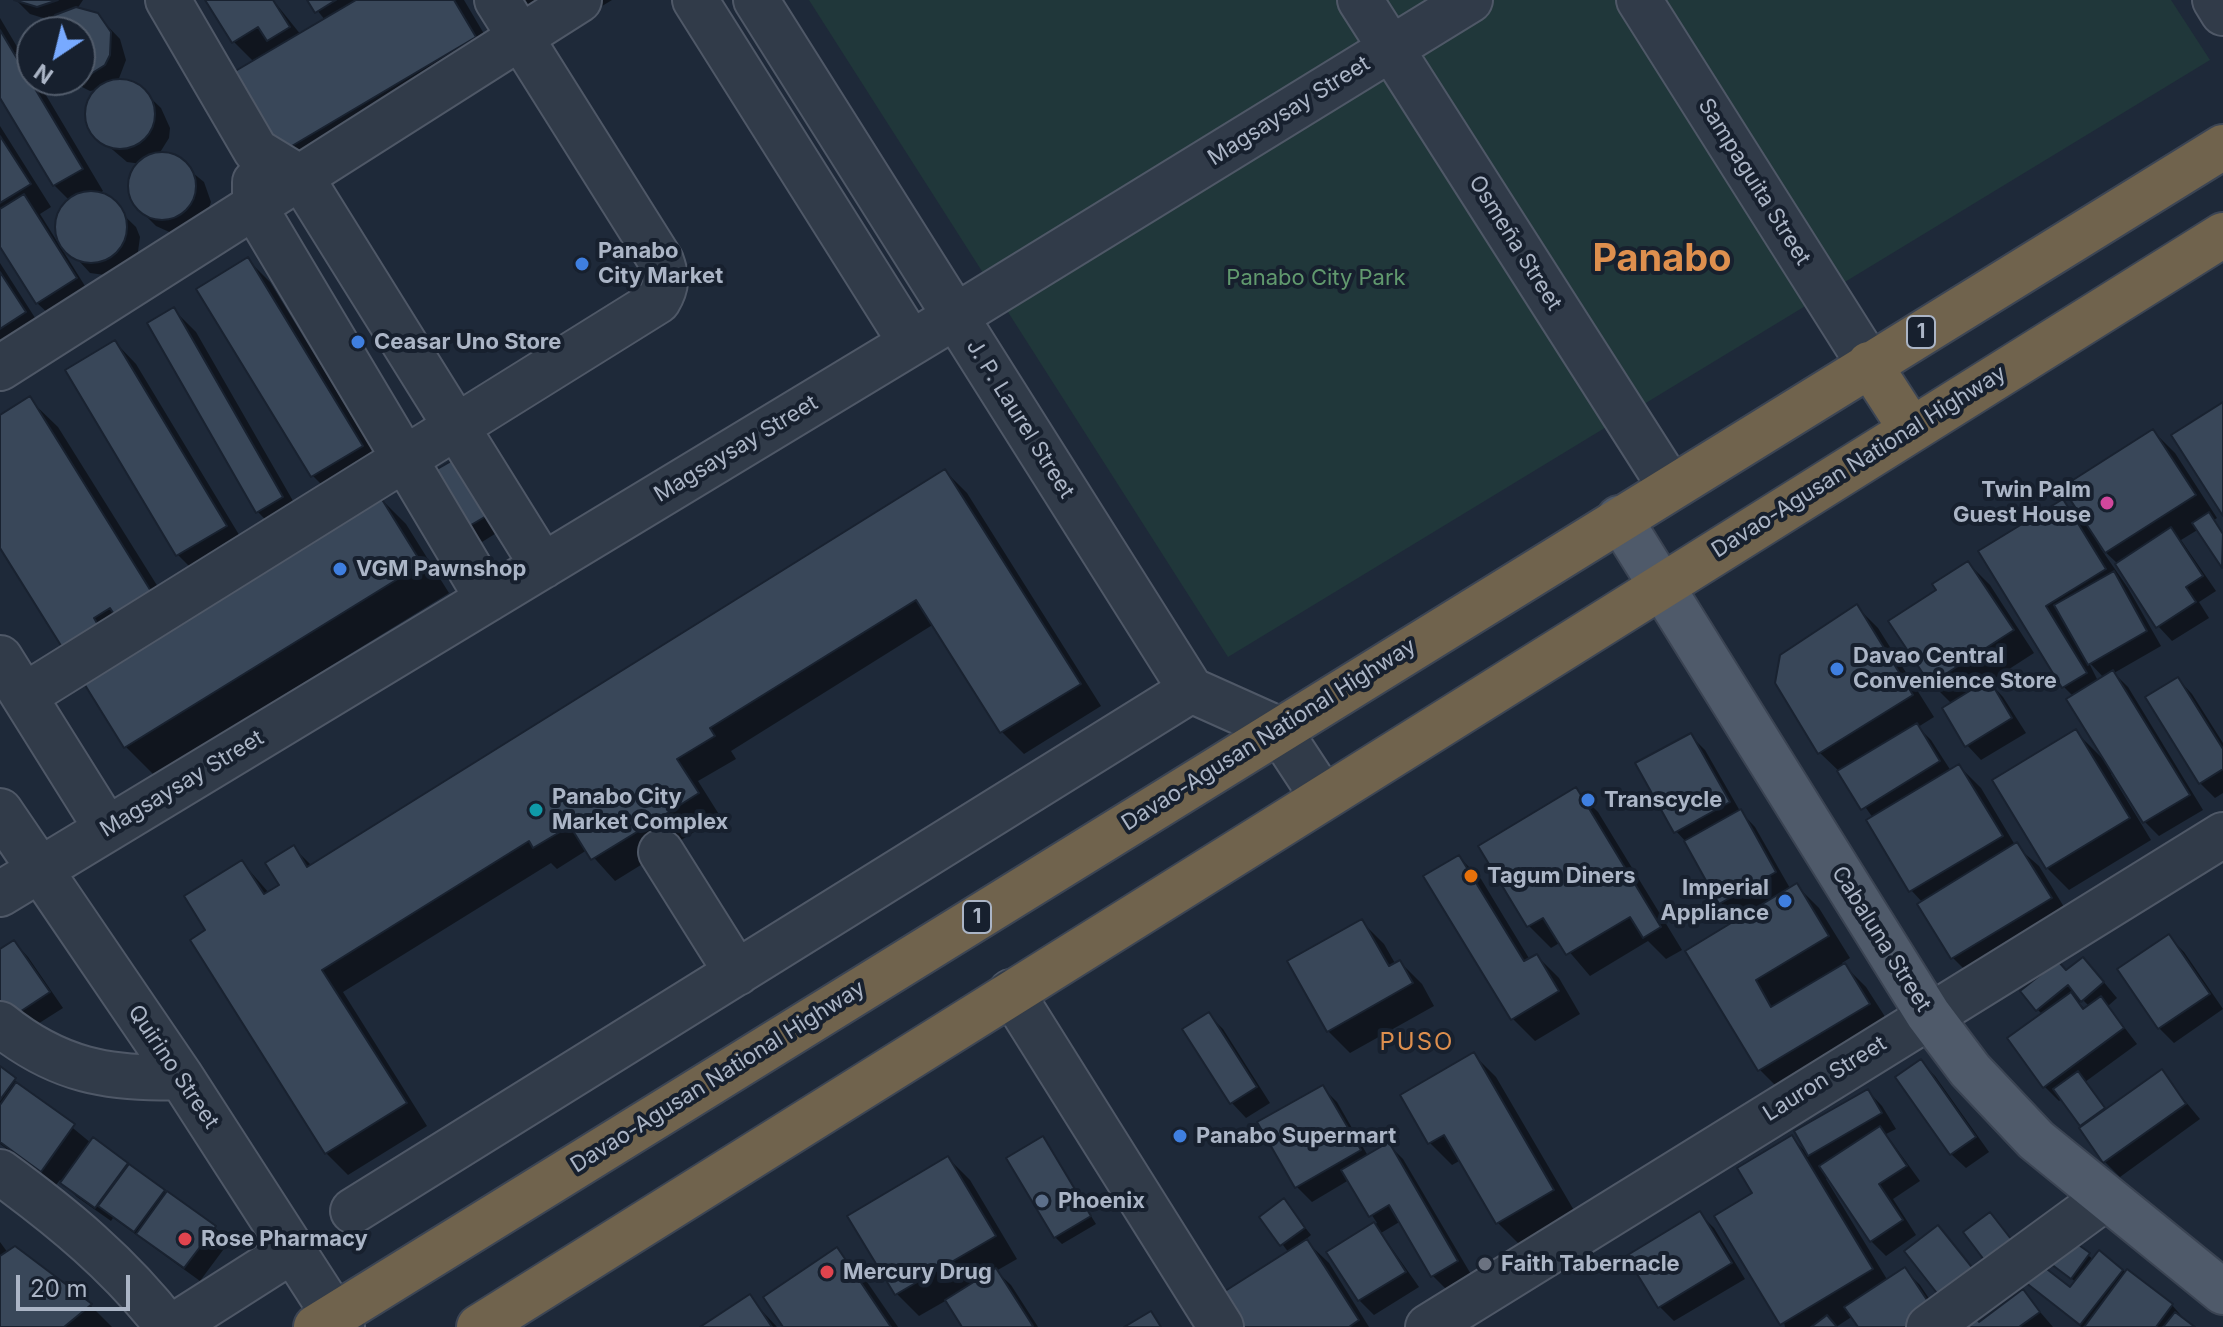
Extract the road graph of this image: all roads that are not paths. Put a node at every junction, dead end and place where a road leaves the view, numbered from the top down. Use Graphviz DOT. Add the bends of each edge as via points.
graph roads {
  1 [pos="168,0"];
  2 [pos="579,0"];
  3 [pos="695,0"];
  4 [pos="756,0"];
  5 [pos="1360,0"];
  6 [pos="1470,0"];
  7 [pos="1639,0"];
  8 [pos="2215,0"];
  9 [pos="2223,13"];
  10 [pos="508,18"];
  11 [pos="1391,49"];
  12 [pos="2223,147"];
  13 [pos="256,151"];
  14 [pos="302,179"];
  15 [pos="255,208"];
  16 [pos="2223,235"];
  17 [pos="956,316"];
  18 [pos="911,343"];
  19 [pos="1869,364"];
  20 [pos="0,368"];
  21 [pos="455,425"];
  22 [pos="1911,429"];
  23 [pos="404,457"];
  24 [pos="1670,486"];
  25 [pos="1619,518"];
  26 [pos="543,566"];
  27 [pos="1661,585"];
  28 [pos="488,599"];
  29 [pos="0,658"];
  30 [pos="1191,690"];
  31 [pos="24,696"];
  32 [pos="1278,729"];
  33 [pos="1322,796"];
  34 [pos="0,811"];
  35 [pos="107,829"];
  36 [pos="2223,835"];
  37 [pos="661,852"];
  38 [pos="38,869"];
  39 [pos="0,894"];
  40 [pos="737,973"];
  41 [pos="1011,992"];
  42 [pos="1928,1014"];
  43 [pos="0,1024"];
  44 [pos="181,1077"];
  45 [pos="0,1172"];
  46 [pos="2104,1199"];
  47 [pos="353,1211"];
  48 [pos="293,1250"];
  49 [pos="2223,1292"];
  50 [pos="331,1323"];
  51 [pos="170,1327"];
  52 [pos="479,1327"];
  53 [pos="1221,1327"];
  54 [pos="1428,1327"];
  55 [pos="1929,1327"];
  1 -- 13 [label="street"];
  2 -- 10 [label="street"];
  3 -- 18 [label="street"];
  4 -- 17 [label="street, J. P. Laurel Street"];
  5 -- 11 [label="street, Osmeña Street"];
  6 -- 11 [label="street, Magsaysay Street"];
  7 -- 19 [label="street, Sampaguita Street"];
  8 -- 9 [label="street"];
  10 -- 14 [label="street"];
  10 -- 21 [label="street" via="661,261 665,289 658,301"];
  11 -- 17 [label="street, Magsaysay Street"];
  11 -- 24 [label="street, Osmeña Street"];
  12 -- 19 [label="highway, Davao-Agusan National Highway / 1"];
  13 -- 14 [label="street"];
  13 -- 15 [label="street"];
  14 -- 15 [label="street"];
  14 -- 21 [label="street"];
  15 -- 20 [label="street"];
  15 -- 23 [label="street"];
  16 -- 22 [label="highway, Davao-Agusan National Highway"];
  17 -- 18 [label="street, Magsaysay Street"];
  17 -- 30 [label="street, J. P. Laurel Street"];
  18 -- 26 [label="street, Magsaysay Street"];
  19 -- 22 [label="highway"];
  19 -- 24 [label="highway, Davao-Agusan National Highway / 1"];
  21 -- 23 [label="street"];
  21 -- 26 [label="street"];
  22 -- 27 [label="highway, Davao-Agusan National Highway"];
  23 -- 28 [label="street"];
  23 -- 31 [label="street"];
  24 -- 25 [label="highway, Davao-Agusan National Highway / 1"];
  25 -- 27 [label="main road, Cabaluna Street"];
  25 -- 32 [label="highway, Davao-Agusan National Highway / 1"];
  26 -- 28 [label="street, Magsaysay Street"];
  27 -- 33 [label="highway, Davao-Agusan National Highway"];
  27 -- 42 [label="main road, Cabaluna Street"];
  28 -- 35 [label="street, Magsaysay Street"];
  29 -- 31 [label="street"];
  30 -- 32 [label="street"];
  30 -- 40 [label="street"];
  31 -- 35 [label="street"];
  32 -- 33 [label="street"];
  32 -- 50 [label="highway, Davao-Agusan National Highway / 1"];
  33 -- 41 [label="highway, Davao-Agusan National Highway"];
  34 -- 38 [label="street, Quirino Street"];
  35 -- 38 [label="street, Magsaysay Street"];
  36 -- 42 [label="street, Lauron Street"];
  37 -- 40 [label="street"];
  38 -- 39 [label="street, Magsaysay Street"];
  38 -- 44 [label="street, Quirino Street"];
  40 -- 47 [label="street"];
  41 -- 52 [label="highway, Davao-Agusan National Highway"];
  41 -- 53 [label="street"];
  42 -- 46 [label="main road, Cabaluna Street" via="1970,1070 2036,1140"];
  42 -- 54 [label="street, Lauron Street"];
  43 -- 44 [label="street" via="43,1054 76,1067 108,1076"];
  44 -- 48 [label="street, Quirino Street"];
  45 -- 51 [label="street" via="89,1241"];
  46 -- 49 [label="main road, Cabaluna Street"];
  46 -- 55 [label="street"];
  48 -- 50 [label="street, Quirino Street"];
  48 -- 51 [label="street"];
}
